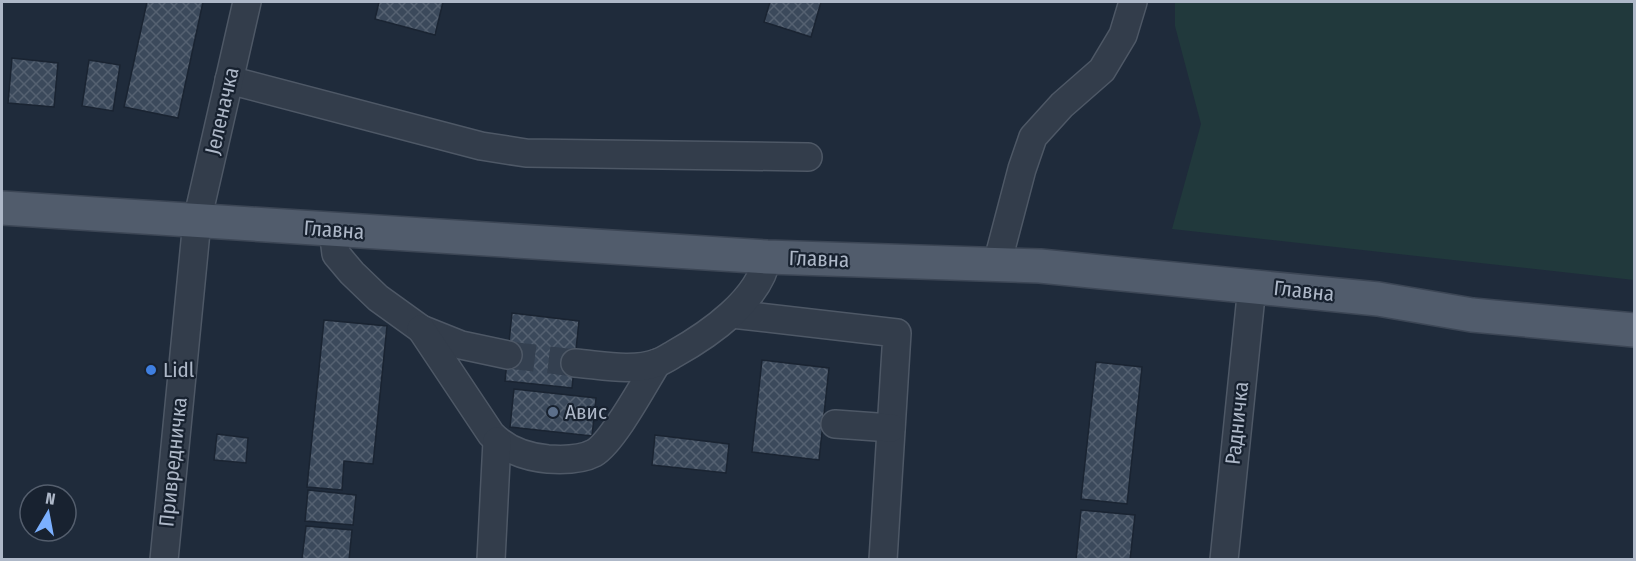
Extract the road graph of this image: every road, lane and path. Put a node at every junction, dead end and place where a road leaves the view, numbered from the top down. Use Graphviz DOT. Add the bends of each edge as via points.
graph roads {
  1 [pos="247,2"];
  2 [pos="1133,2"];
  3 [pos="229,80"];
  4 [pos="808,158"];
  5 [pos="2,208"];
  6 [pos="197,221"];
  7 [pos="333,230"];
  8 [pos="767,257"];
  9 [pos="997,264"];
  10 [pos="1252,286"];
  11 [pos="732,314"];
  12 [pos="421,329"];
  13 [pos="1635,330"];
  14 [pos="508,355"];
  15 [pos="575,363"];
  16 [pos="657,363"];
  17 [pos="835,424"];
  18 [pos="891,428"];
  19 [pos="497,441"];
  20 [pos="164,560"];
  21 [pos="491,560"];
  22 [pos="883,560"];
  23 [pos="1224,560"];
  1 -- 3 [label="street, Јеленачка"];
  2 -- 9 [label="street" via="1122,35 1102,70 1033,137"];
  3 -- 4 [label="street" via="481,146 526,153"];
  3 -- 6 [label="street, Јеленачка"];
  5 -- 6 [label="main road, Главна"];
  6 -- 7 [label="main road, Главна"];
  6 -- 20 [label="street, Привредничка"];
  7 -- 8 [label="main road, Главна"];
  7 -- 12 [label="street" via="336,254 352,273 378,298"];
  8 -- 9 [label="main road, Главна"];
  8 -- 11 [label="street" via="763,273"];
  9 -- 10 [label="main road, Главна"];
  10 -- 13 [label="main road, Главна" via="1378,299 1472,315"];
  10 -- 23 [label="street, Радничка"];
  11 -- 16 [label="street" via="691,345"];
  11 -- 18 [label="street" via="897,333"];
  12 -- 14 [label="street" via="461,345"];
  12 -- 19 [label="street"];
  15 -- 16 [label="street" via="628,367"];
  16 -- 19 [label="street" via="610,437 588,456 540,458 515,452"];
  17 -- 18 [label="street"];
  18 -- 22 [label="street"];
  19 -- 21 [label="street"];
}
